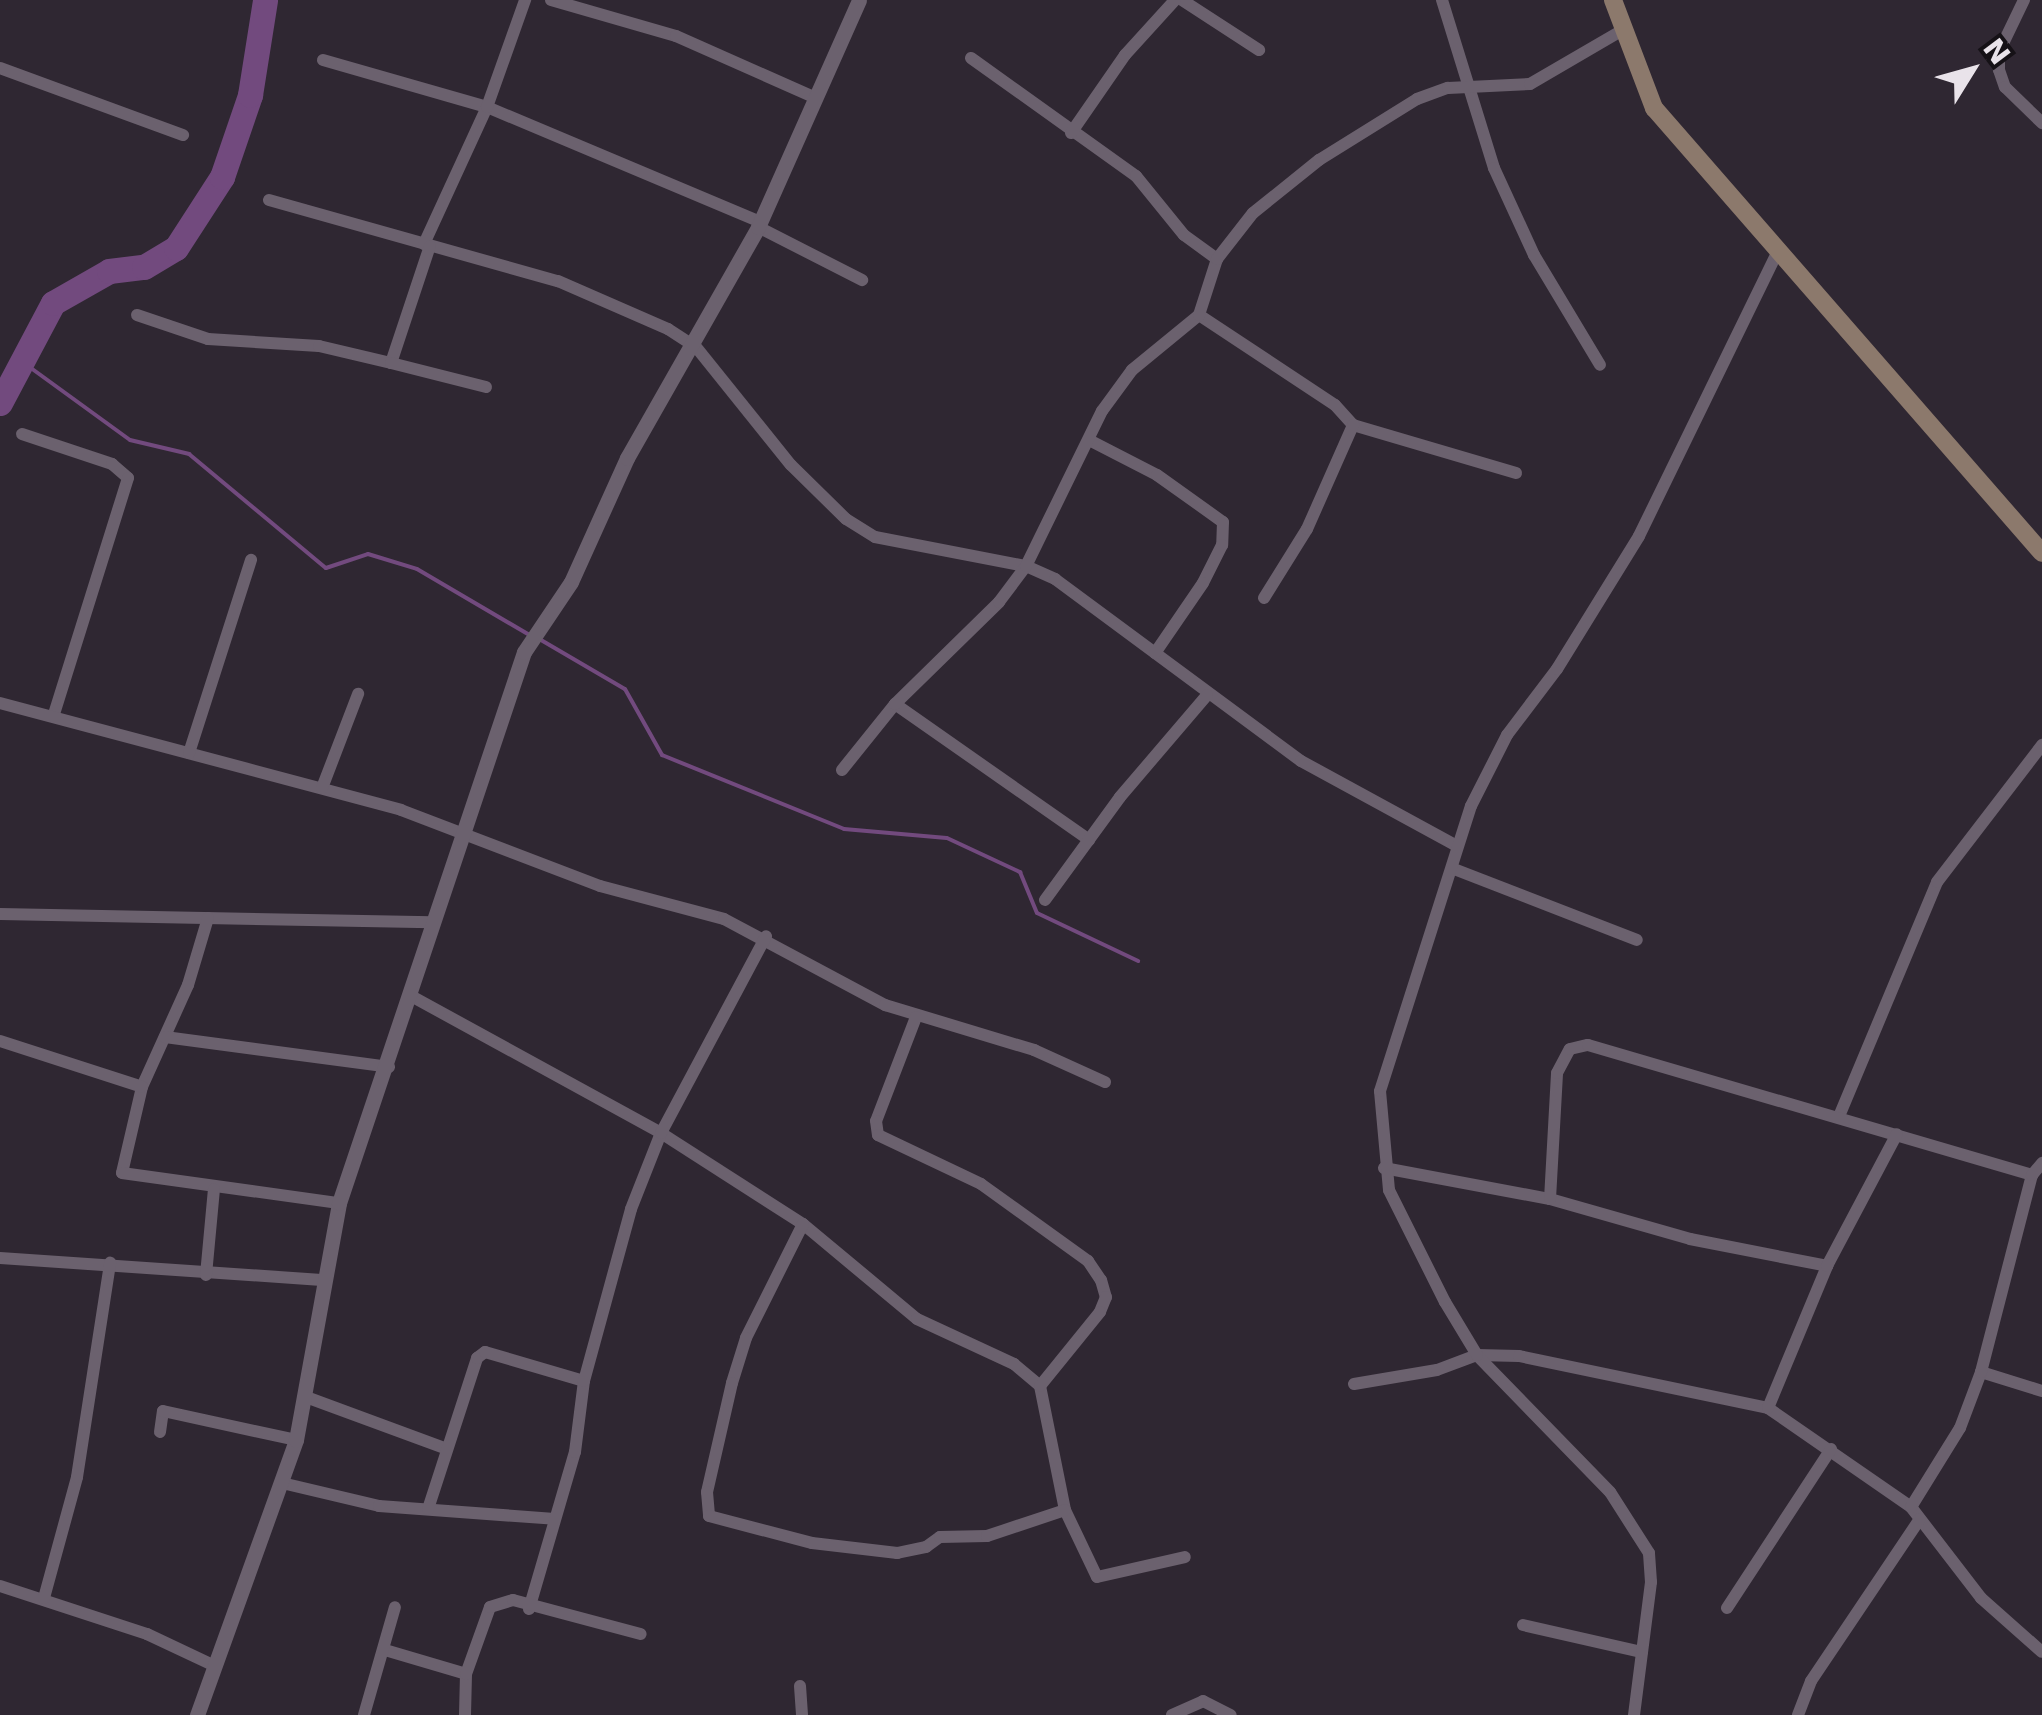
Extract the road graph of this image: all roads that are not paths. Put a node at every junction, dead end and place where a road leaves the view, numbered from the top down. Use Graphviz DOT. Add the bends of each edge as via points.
graph roads {
  1 [pos="525,0"];
  2 [pos="551,0"];
  3 [pos="858,0"];
  4 [pos="1178,0"];
  5 [pos="1442,0"];
  6 [pos="1613,0"];
  7 [pos="2024,0"];
  8 [pos="1621,31"];
  9 [pos="1259,50"];
  10 [pos="971,58"];
  11 [pos="324,60"];
  12 [pos="0,68"];
  13 [pos="1473,89"];
  14 [pos="816,98"];
  15 [pos="487,108"];
  16 [pos="2042,123"];
  17 [pos="1071,133"];
  18 [pos="183,136"];
  19 [pos="269,200"];
  20 [pos="759,224"];
  21 [pos="427,245"];
  22 [pos="1777,253"];
  23 [pos="1217,260"];
  24 [pos="862,280"];
  25 [pos="138,315"];
  26 [pos="1199,316"];
  27 [pos="696,346"];
  28 [pos="391,363"];
  29 [pos="1600,365"];
  30 [pos="486,388"];
  31 [pos="1353,425"];
  32 [pos="22,434"];
  33 [pos="1089,440"];
  34 [pos="1516,473"];
  35 [pos="2042,553"];
  36 [pos="251,560"];
  37 [pos="1026,566"];
  38 [pos="1264,598"];
  39 [pos="1155,654"];
  40 [pos="358,694"];
  41 [pos="1207,695"];
  42 [pos="0,703"];
  43 [pos="895,704"];
  44 [pos="53,717"];
  45 [pos="2042,745"];
  46 [pos="189,753"];
  47 [pos="842,770"];
  48 [pos="322,788"];
  49 [pos="460,831"];
  50 [pos="1089,840"];
  51 [pos="1456,845"];
  52 [pos="1454,869"];
  53 [pos="1045,900"];
  54 [pos="0,914"];
  55 [pos="208,918"];
  56 [pos="432,922"];
  57 [pos="766,936"];
  58 [pos="1637,940"];
  59 [pos="413,997"];
  60 [pos="916,1017"];
  61 [pos="165,1037"];
  62 [pos="0,1041"];
  63 [pos="389,1067"];
  64 [pos="1104,1082"];
  65 [pos="142,1087"];
  66 [pos="1840,1114"];
  67 [pos="661,1133"];
  68 [pos="1897,1134"];
  69 [pos="2042,1163"];
  70 [pos="1384,1168"];
  71 [pos="2032,1174"];
  72 [pos="214,1189"];
  73 [pos="1550,1198"];
  74 [pos="338,1203"];
  75 [pos="803,1224"];
  76 [pos="0,1258"];
  77 [pos="110,1262"];
  78 [pos="1827,1266"];
  79 [pos="206,1275"];
  80 [pos="325,1280"];
  81 [pos="1477,1355"];
  82 [pos="1981,1372"];
  83 [pos="584,1382"];
  84 [pos="1354,1384"];
  85 [pos="1040,1386"];
  86 [pos="2042,1391"];
  87 [pos="306,1397"];
  88 [pos="1768,1408"];
  89 [pos="160,1432"];
  90 [pos="296,1440"];
  91 [pos="446,1449"];
  92 [pos="1831,1449"];
  93 [pos="282,1483"];
  94 [pos="428,1509"];
  95 [pos="1065,1510"];
  96 [pos="1915,1513"];
  97 [pos="556,1519"];
  98 [pos="1185,1557"];
  99 [pos="0,1586"];
  100 [pos="44,1598"];
  101 [pos="395,1608"];
  102 [pos="1727,1608"];
  103 [pos="529,1609"];
  104 [pos="1523,1625"];
  105 [pos="640,1634"];
  106 [pos="385,1650"];
  107 [pos="1642,1652"];
  108 [pos="2042,1652"];
  109 [pos="213,1665"];
  110 [pos="466,1674"];
  111 [pos="800,1686"];
  112 [pos="197,1715"];
  113 [pos="364,1715"];
  114 [pos="465,1715"];
  115 [pos="802,1715"];
  116 [pos="1172,1715"];
  117 [pos="1231,1715"];
  118 [pos="1634,1715"];
  119 [pos="1798,1715"];
  1 -- 15 [label="street"];
  2 -- 14 [label="street" via="676,36"];
  3 -- 14 [label="street"];
  4 -- 9 [label="street"];
  4 -- 17 [label="street" via="1125,55"];
  5 -- 13 [label="street"];
  6 -- 8 [label="main road"];
  7 -- 16 [label="street" via="1999,52 2000,70 2005,87"];
  8 -- 13 [label="street" via="1530,84"];
  8 -- 22 [label="main road" via="1654,108"];
  10 -- 17 [label="street"];
  11 -- 15 [label="street"];
  12 -- 18 [label="street"];
  13 -- 23 [label="street" via="1448,88 1417,99 1319,160 1253,213"];
  13 -- 29 [label="street" via="1494,168 1534,255"];
  14 -- 20 [label="street"];
  15 -- 20 [label="street"];
  15 -- 21 [label="street"];
  17 -- 23 [label="street" via="1136,176 1184,235"];
  19 -- 21 [label="street"];
  20 -- 24 [label="street"];
  20 -- 27 [label="street"];
  21 -- 27 [label="street" via="558,281"];
  21 -- 28 [label="street"];
  22 -- 35 [label="main road"];
  22 -- 51 [label="street" via="1640,536 1507,736"];
  23 -- 26 [label="street"];
  25 -- 28 [label="street" via="208,339 319,346"];
  26 -- 31 [label="street" via="1335,405"];
  26 -- 33 [label="street" via="1132,370"];
  27 -- 37 [label="street" via="790,465 846,519 875,536"];
  27 -- 49 [label="street" via="628,458 571,582 524,652"];
  28 -- 30 [label="street"];
  31 -- 34 [label="street"];
  31 -- 38 [label="street" via="1307,529"];
  32 -- 44 [label="street" via="112,464 128,478"];
  33 -- 37 [label="street"];
  33 -- 39 [label="street" via="1157,475 1223,522 1222,545"];
  36 -- 46 [label="street"];
  37 -- 39 [label="street" via="1084,598"];
  37 -- 43 [label="street"];
  39 -- 41 [label="street"];
  40 -- 48 [label="street"];
  41 -- 50 [label="street"];
  41 -- 51 [label="street" via="1355,795"];
  42 -- 44 [label="street"];
  43 -- 47 [label="street"];
  43 -- 50 [label="street"];
  44 -- 46 [label="street"];
  45 -- 66 [label="street" via="1937,882"];
  46 -- 48 [label="street"];
  48 -- 49 [label="street"];
  49 -- 56 [label="street"];
  49 -- 57 [label="street" via="600,886"];
  50 -- 53 [label="street"];
  51 -- 52 [label="street"];
  52 -- 58 [label="street"];
  52 -- 70 [label="street" via="1384,1066"];
  54 -- 55 [label="street"];
  55 -- 56 [label="street"];
  55 -- 61 [label="street"];
  56 -- 59 [label="street"];
  57 -- 60 [label="street"];
  57 -- 67 [label="street"];
  59 -- 63 [label="street"];
  59 -- 67 [label="street"];
  60 -- 64 [label="street" via="1034,1050"];
  60 -- 85 [label="street" via="876,1121 878,1135 981,1184 1088,1261 1101,1280 1106,1296 1100,1312"];
  61 -- 63 [label="street"];
  61 -- 65 [label="street"];
  62 -- 65 [label="street"];
  63 -- 74 [label="street"];
  65 -- 72 [label="street" via="122,1172"];
  66 -- 68 [label="street"];
  66 -- 73 [label="street" via="1724,1089 1588,1045 1570,1049 1558,1073"];
  67 -- 75 [label="street"];
  67 -- 83 [label="street" via="631,1209"];
  68 -- 71 [label="street"];
  68 -- 78 [label="street"];
  69 -- 71 [label="street"];
  70 -- 73 [label="street"];
  70 -- 81 [label="street" via="1397,1208"];
  71 -- 82 [label="street"];
  72 -- 74 [label="street"];
  72 -- 79 [label="street"];
  73 -- 78 [label="street" via="1690,1239"];
  74 -- 80 [label="street"];
  75 -- 85 [label="street" via="917,1319 1014,1364"];
  75 -- 95 [label="street" via="736,1368 707,1492 710,1516 812,1543 897,1553 926,1548 940,1537 986,1536"];
  76 -- 77 [label="street"];
  77 -- 79 [label="street"];
  77 -- 100 [label="street" via="78,1477"];
  78 -- 88 [label="street"];
  79 -- 80 [label="street"];
  80 -- 87 [label="street"];
  81 -- 84 [label="street" via="1438,1370"];
  81 -- 88 [label="street" via="1562,1360"];
  81 -- 107 [label="street" via="1592,1472 1639,1531 1651,1582"];
  82 -- 86 [label="street"];
  82 -- 96 [label="street"];
  83 -- 91 [label="street" via="486,1352 474,1365"];
  83 -- 97 [label="street" via="575,1452"];
  85 -- 95 [label="street"];
  87 -- 90 [label="street"];
  87 -- 91 [label="street"];
  88 -- 92 [label="street"];
  89 -- 90 [label="street" via="163,1412"];
  90 -- 93 [label="street"];
  91 -- 94 [label="street"];
  92 -- 96 [label="street"];
  92 -- 102 [label="street"];
  93 -- 94 [label="street" via="379,1506"];
  93 -- 109 [label="street"];
  94 -- 97 [label="street"];
  95 -- 98 [label="street" via="1098,1578"];
  96 -- 108 [label="street" via="1981,1598"];
  96 -- 119 [label="street" via="1810,1681"];
  97 -- 103 [label="street"];
  99 -- 100 [label="street"];
  100 -- 109 [label="street"];
  101 -- 106 [label="street"];
  103 -- 105 [label="street"];
  103 -- 110 [label="street" via="514,1600 490,1608"];
  104 -- 107 [label="street"];
  106 -- 110 [label="street"];
  106 -- 113 [label="street"];
  107 -- 118 [label="street"];
  109 -- 112 [label="street"];
  110 -- 114 [label="street"];
  111 -- 115 [label="street"];
  116 -- 117 [label="street" via="1203,1701"];
}
